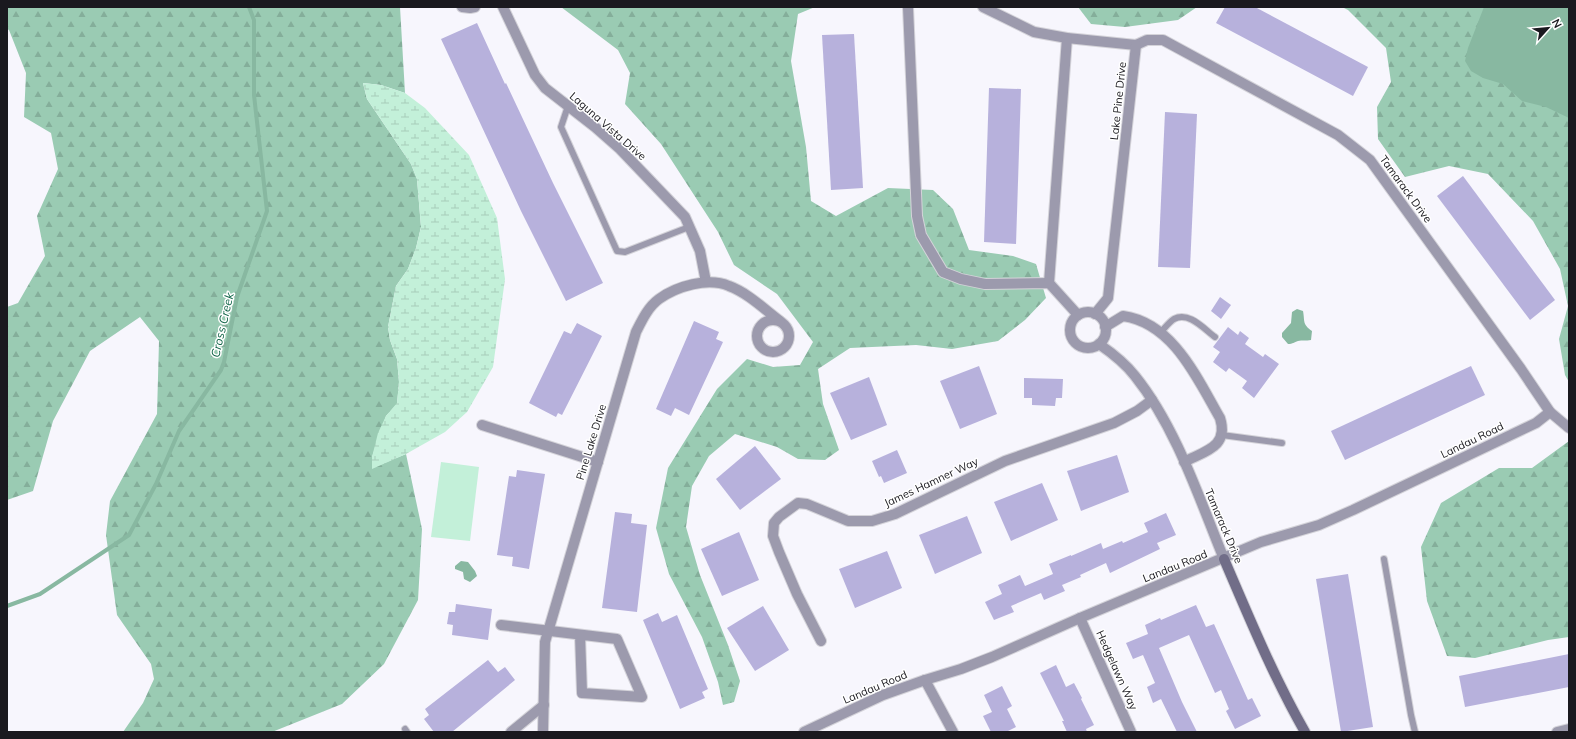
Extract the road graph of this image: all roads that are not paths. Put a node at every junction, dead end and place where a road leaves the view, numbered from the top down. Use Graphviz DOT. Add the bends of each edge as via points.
graph roads {
  1 [pos="462,7"];
  2 [pos="475,7"];
  3 [pos="503,7"];
  4 [pos="908,7"];
  5 [pos="983,7"];
  6 [pos="1067,38"];
  7 [pos="1136,45"];
  8 [pos="568,106"];
  9 [pos="689,227"];
  10 [pos="706,282"];
  11 [pos="1049,283"];
  12 [pos="1095,314"];
  13 [pos="1078,315"];
  14 [pos="780,321"];
  15 [pos="1105,327"];
  16 [pos="1160,333"];
  17 [pos="1215,337"];
  18 [pos="1099,344"];
  19 [pos="1152,400"];
  20 [pos="1550,412"];
  21 [pos="482,425"];
  22 [pos="1569,428"];
  23 [pos="1222,435"];
  24 [pos="1282,443"];
  25 [pos="598,462"];
  26 [pos="1184,462"];
  27 [pos="1224,558"];
  28 [pos="1384,559"];
  29 [pos="1080,618"];
  30 [pos="501,625"];
  31 [pos="548,632"];
  32 [pos="580,635"];
  33 [pos="821,641"];
  34 [pos="925,680"];
  35 [pos="544,705"];
  36 [pos="1569,729"];
  37 [pos="510,732"];
  38 [pos="543,732"];
  39 [pos="804,732"];
  40 [pos="953,732"];
  41 [pos="1131,732"];
  42 [pos="1304,732"];
  43 [pos="1415,732"];
  44 [pos="1557,732"];
  1 -- 2 [label="street"];
  3 -- 8 [label="street, Laguna Vista Drive" via="535,75 545,88"];
  4 -- 11 [label="street" via="917,216 921,235 943,272 949,275 985,284"];
  5 -- 6 [label="street" via="1034,32"];
  6 -- 7 [label="street"];
  6 -- 11 [label="street"];
  7 -- 12 [label="street, Lake Pine Drive" via="1108,298"];
  7 -- 20 [label="street, Tamarack Drive" via="1148,40 1163,40 1338,135 1370,160 1522,369"];
  8 -- 9 [label="street, Laguna Vista Drive" via="614,144 645,175 685,217"];
  8 -- 9 [label="lane" via="561,127 616,251 625,252"];
  9 -- 10 [label="street, Laguna Vista Drive" via="700,251"];
  10 -- 14 [label="street, Pine Lake Drive" via="728,285"];
  10 -- 25 [label="street, Pine Lake Drive" via="691,284 672,292 659,300 643,318 636,332"];
  11 -- 13 [label="street"];
  12 -- 13 [label="street"];
  12 -- 15 [label="street" via="1100,317"];
  13 -- 18 [label="street" via="1071,324 1071,336 1083,347"];
  15 -- 16 [label="street" via="1123,316 1133,317 1150,324"];
  15 -- 18 [label="street"];
  16 -- 17 [label="lane" via="1174,319 1189,317"];
  16 -- 23 [label="street" via="1190,366 1220,418 1223,426"];
  18 -- 19 [label="street, Tamarack Drive" via="1135,375"];
  19 -- 26 [label="street, Tamarack Drive"];
  19 -- 33 [label="street, James Hamner Way" via="1114,423 1005,461 895,514 872,521 848,521 807,504 791,507 774,523 773,536 787,573"];
  20 -- 22 [label="street"];
  20 -- 27 [label="street, Landau Road" via="1536,423 1353,510 1319,525 1261,542"];
  21 -- 25 [label="street"];
  23 -- 24 [label="lane"];
  23 -- 26 [label="street" via="1217,445"];
  25 -- 31 [label="street, Pine Lake Drive"];
  26 -- 27 [label="street, Tamarack Drive"];
  27 -- 29 [label="street, Landau Road"];
  27 -- 42 [label="street, Tamarack Drive" via="1258,638"];
  28 -- 43 [label="lane"];
  29 -- 34 [label="street, Landau Road" via="992,657"];
  29 -- 41 [label="street, Hedgelawn Way"];
  30 -- 31 [label="street"];
  31 -- 32 [label="street"];
  31 -- 35 [label="street, Pine Lake Drive" via="545,642"];
  32 -- 32 [label="street" via="616,639 642,697 582,693"];
  34 -- 39 [label="street, Landau Road" via="884,695"];
  34 -- 40 [label="street"];
  35 -- 37 [label="street"];
  35 -- 38 [label="street, Pine Lake Drive"];
  36 -- 44 [label="street"];
}
